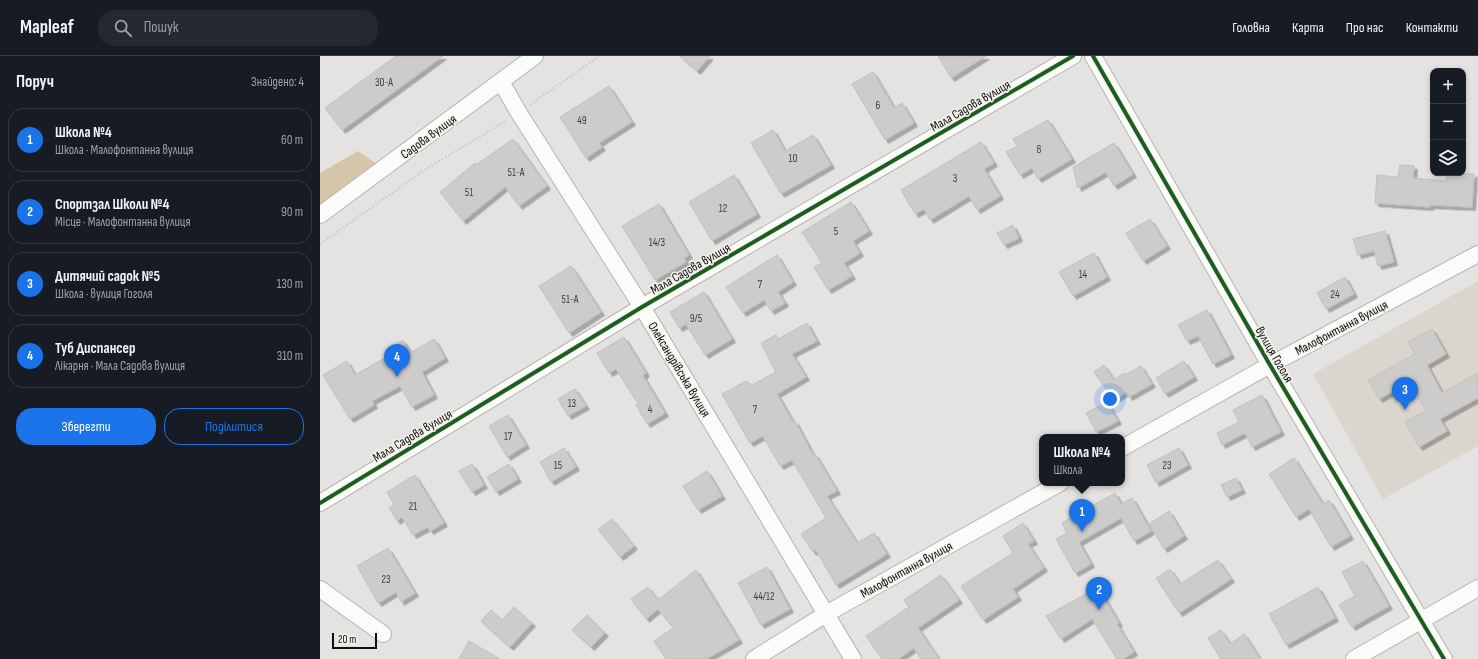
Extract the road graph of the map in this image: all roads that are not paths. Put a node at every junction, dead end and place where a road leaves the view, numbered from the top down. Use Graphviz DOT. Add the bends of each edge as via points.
graph roads {
  1 [pos="535,56"];
  2 [pos="1073,56"];
  3 [pos="1093,56"];
  4 [pos="501,82"];
  5 [pos="320,215"];
  6 [pos="1478,254"];
  7 [pos="642,307"];
  8 [pos="1270,365"];
  9 [pos="1125,446"];
  10 [pos="1055,486"];
  11 [pos="320,503"];
  12 [pos="1478,588"];
  13 [pos="320,589"];
  14 [pos="826,614"];
  15 [pos="1420,620"];
  16 [pos="383,634"];
  17 [pos="754,659"];
  18 [pos="854,659"];
  19 [pos="1354,659"];
  20 [pos="1444,659"];
  1 -- 4 [label="street, Садова вулиця"];
  2 -- 7 [label="street, Мала Садова вулиця"];
  3 -- 8 [label="street, вулиця Гоголя"];
  4 -- 5 [label="street, Садова вулиця"];
  4 -- 7 [label="street, Олександрівська вулиця"];
  6 -- 8 [label="street, Малофонтанна вулиця"];
  7 -- 11 [label="street, Мала Садова вулиця"];
  7 -- 14 [label="street, Олександрівська вулиця"];
  8 -- 9 [label="street, Малофонтанна вулиця"];
  8 -- 15 [label="street, вулиця Гоголя"];
  10 -- 14 [label="street, Малофонтанна вулиця"];
  12 -- 15 [label="street"];
  13 -- 16 [label="street"];
  14 -- 17 [label="street, Малофонтанна вулиця"];
  14 -- 18 [label="street, Олександрівська вулиця"];
  15 -- 19 [label="street"];
  15 -- 20 [label="street, вулиця Гоголя"];
}
